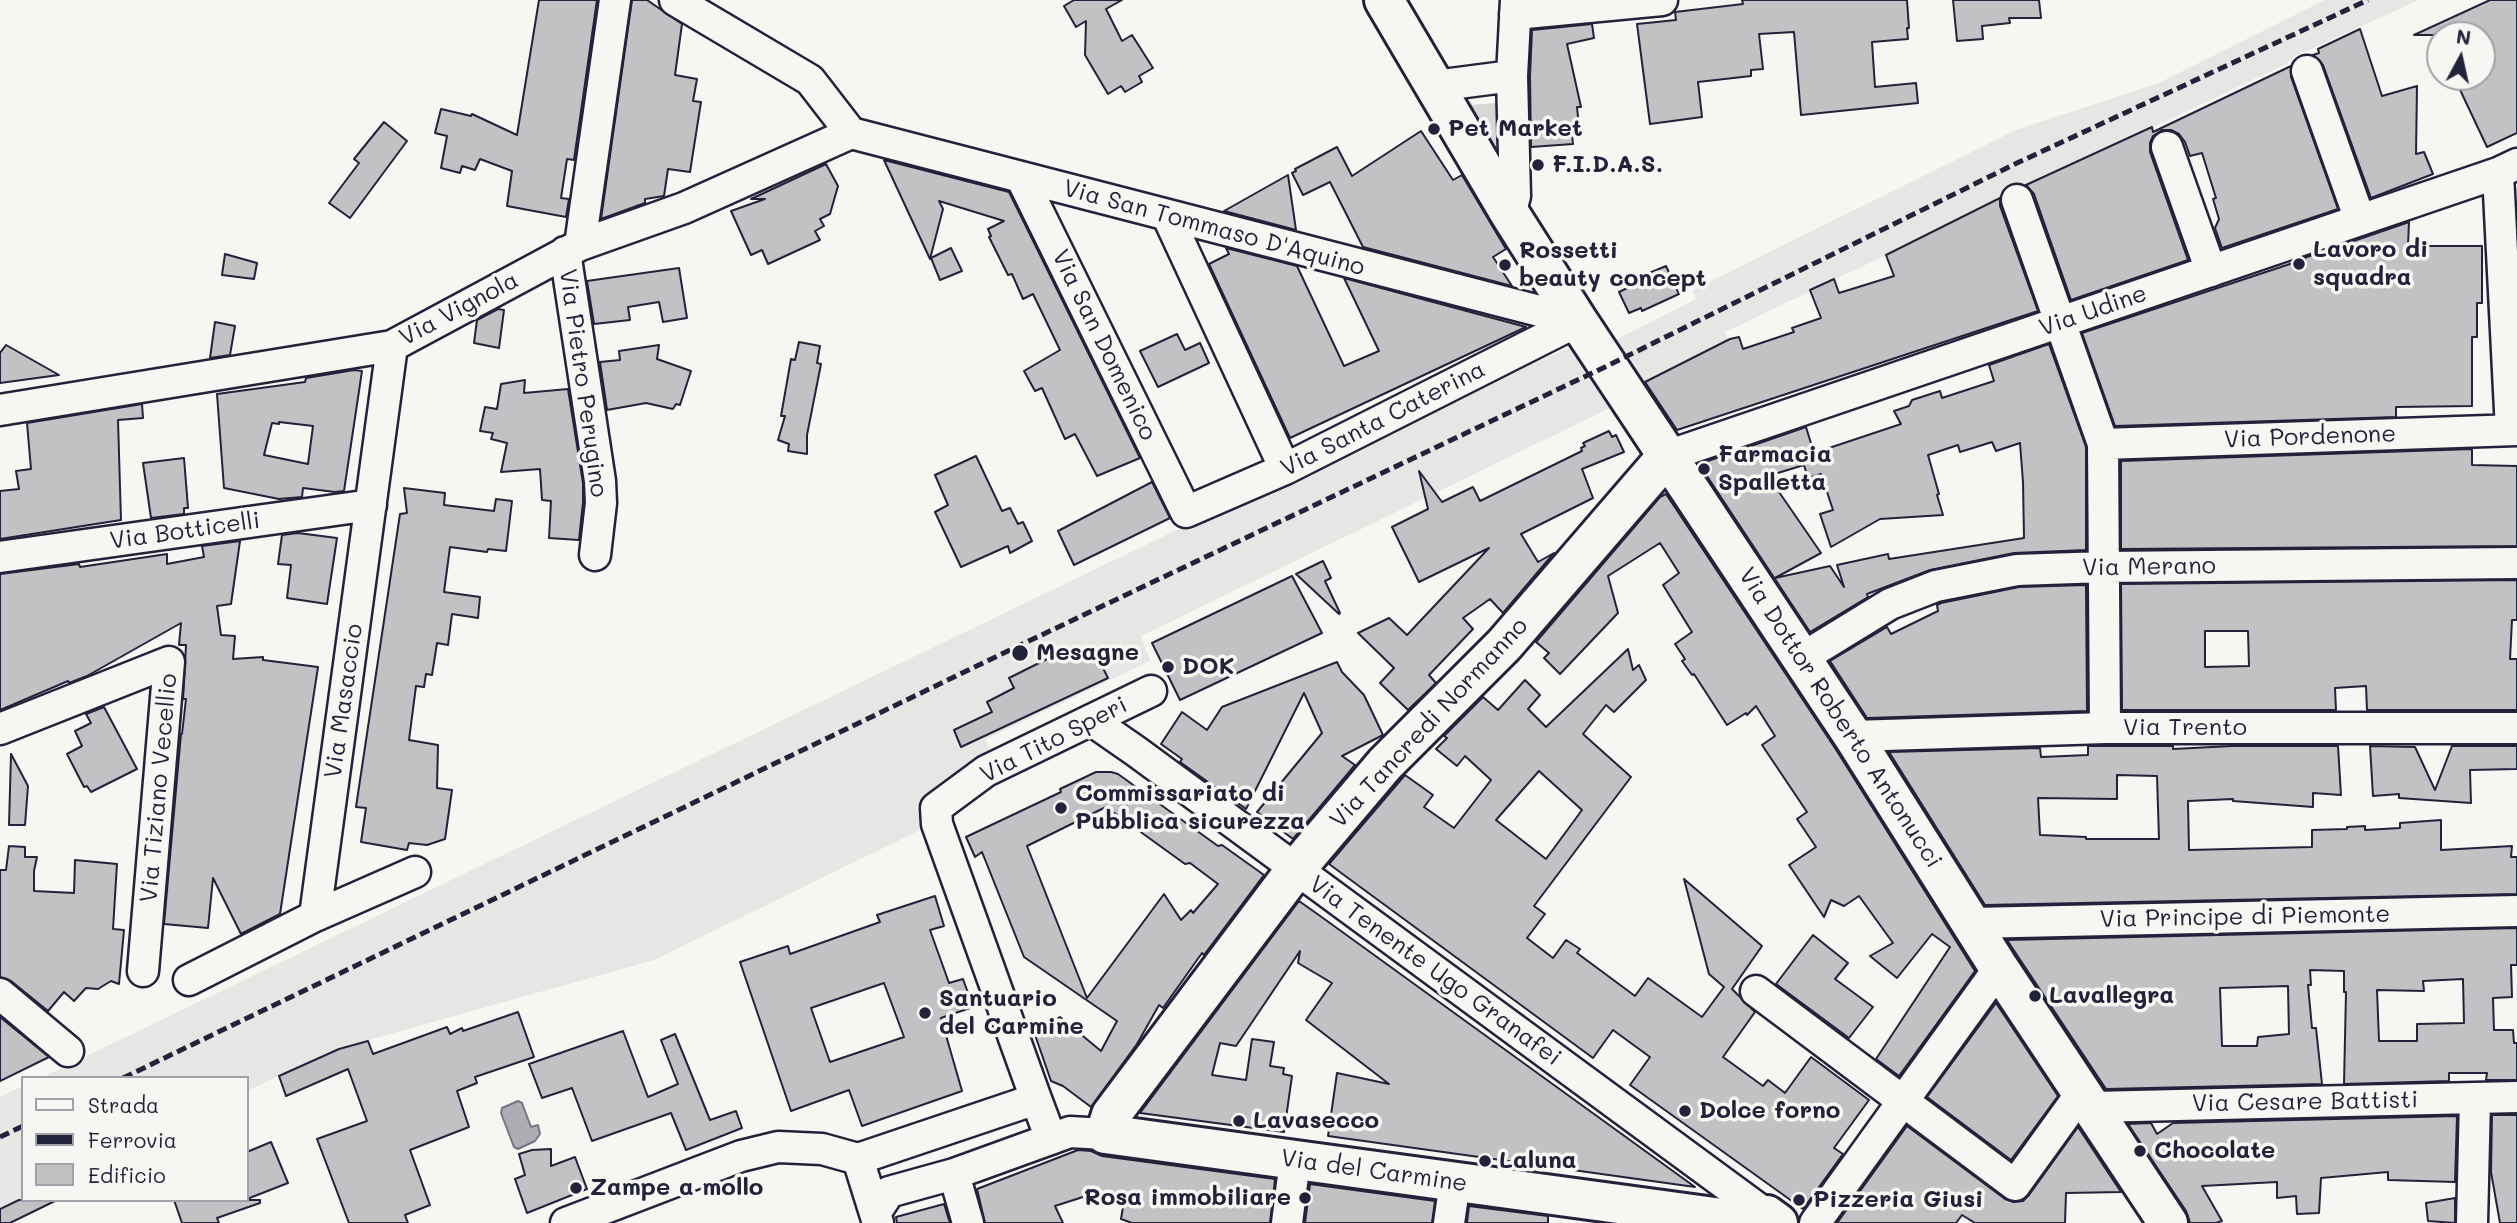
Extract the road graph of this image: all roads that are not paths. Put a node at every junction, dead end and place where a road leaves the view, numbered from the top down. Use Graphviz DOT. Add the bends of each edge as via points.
graph roads {
  1 [pos="615,0"];
  2 [pos="675,0"];
  3 [pos="1384,0"];
  4 [pos="1662,0"];
  5 [pos="1515,7"];
  6 [pos="2307,71"];
  7 [pos="1512,76"];
  8 [pos="1435,86"];
  9 [pos="851,133"];
  10 [pos="2167,147"];
  11 [pos="2508,168"];
  12 [pos="1021,177"];
  13 [pos="2017,200"];
  14 [pos="1510,214"];
  15 [pos="1167,215"];
  16 [pos="2360,220"];
  17 [pos="573,248"];
  18 [pos="2211,271"];
  19 [pos="1578,321"];
  20 [pos="2060,322"];
  21 [pos="392,346"];
  22 [pos="0,410"];
  23 [pos="2514,430"];
  24 [pos="2103,444"];
  25 [pos="1667,456"];
  26 [pos="1285,469"];
  27 [pos="371,505"];
  28 [pos="1186,512"];
  29 [pos="595,555"];
  30 [pos="0,557"];
  31 [pos="2517,564"];
  32 [pos="2104,567"];
  33 [pos="1802,658"];
  34 [pos="1151,691"];
  35 [pos="1091,720"];
  36 [pos="2517,727"];
  37 [pos="2105,728"];
  38 [pos="0,729"];
  39 [pos="1853,736"];
  40 [pos="1296,869"];
  41 [pos="415,872"];
  42 [pos="2517,911"];
  43 [pos="315,916"];
  44 [pos="1972,923"];
  45 [pos="1999,968"];
  46 [pos="143,971"];
  47 [pos="189,980"];
  48 [pos="1756,991"];
  49 [pos="0,994"];
  50 [pos="68,1052"];
  51 [pos="2517,1097"];
  52 [pos="1036,1099"];
  53 [pos="2087,1099"];
  54 [pos="2476,1099"];
  55 [pos="1903,1102"];
  56 [pos="1105,1134"];
  57 [pos="1051,1139"];
  58 [pos="858,1159"];
  59 [pos="1296,1160"];
  60 [pos="954,1174"];
  61 [pos="1455,1182"];
  62 [pos="877,1217"];
  63 [pos="1772,1219"];
  64 [pos="566,1223"];
  65 [pos="968,1223"];
  66 [pos="1287,1223"];
  67 [pos="1449,1223"];
  68 [pos="1815,1223"];
  69 [pos="2168,1223"];
  70 [pos="2472,1223"];
  1 -- 17 [label="street, Via Pietro Perugino"];
  2 -- 9 [label="street" via="810,80"];
  3 -- 8 [label="main road, Via Dottor Roberto Antonucci"];
  4 -- 5 [label="street"];
  5 -- 7 [label="street"];
  6 -- 16 [label="street"];
  7 -- 8 [label="street"];
  7 -- 14 [label="street" via="1515,196"];
  8 -- 14 [label="main road, Via Dottor Roberto Antonucci"];
  9 -- 12 [label="street, Via San Tommaso D'Aquino"];
  9 -- 17 [label="street, Via Vignola" via="684,208"];
  10 -- 18 [label="street"];
  11 -- 16 [label="street, Via Udine"];
  11 -- 23 [label="street"];
  12 -- 15 [label="street, Via San Tommaso D'Aquino"];
  12 -- 28 [label="street, Via San Domenico"];
  13 -- 20 [label="street"];
  14 -- 19 [label="main road, Via Dottor Roberto Antonucci"];
  15 -- 19 [label="street, Via San Tommaso D'Aquino"];
  15 -- 26 [label="street"];
  16 -- 18 [label="street, Via Udine"];
  17 -- 21 [label="street, Via Vignola"];
  17 -- 29 [label="street, Via Pietro Perugino" via="600,481"];
  18 -- 20 [label="street, Via Udine"];
  19 -- 25 [label="main road, Via Dottor Roberto Antonucci"];
  19 -- 26 [label="street, Via Santa Caterina"];
  20 -- 24 [label="street"];
  20 -- 25 [label="street, Via Udine"];
  21 -- 22 [label="street, Via Vignola"];
  21 -- 27 [label="street, Via Masaccio"];
  23 -- 24 [label="street, Via Pordenone"];
  24 -- 32 [label="street"];
  25 -- 33 [label="main road, Via Dottor Roberto Antonucci"];
  25 -- 40 [label="main road, Via Tancredi Normanno" via="1504,645 1385,764"];
  26 -- 28 [label="street, Via Santa Caterina"];
  27 -- 30 [label="street, Via Botticelli"];
  27 -- 43 [label="street, Via Masaccio"];
  31 -- 32 [label="street, Via Merano"];
  32 -- 33 [label="street, Via Merano" via="2017,570 1936,586 1890,604"];
  32 -- 37 [label="street"];
  33 -- 39 [label="main road, Via Dottor Roberto Antonucci"];
  34 -- 35 [label="street, Via Tito Speri"];
  35 -- 40 [label="street, Via Tenente Ugo Granafei"];
  35 -- 52 [label="street, Via Tito Speri" via="986,771 936,808 936,824"];
  36 -- 37 [label="street, Via Trento"];
  37 -- 39 [label="street, Via Trento"];
  38 -- 46 [label="street, Via Tiziano Vecellio" via="169,662"];
  39 -- 44 [label="main road, Via Dottor Roberto Antonucci"];
  40 -- 56 [label="main road, Via Tancredi Normanno" via="1111,1115"];
  40 -- 63 [label="street, Via Tenente Ugo Granafei"];
  41 -- 43 [label="street"];
  42 -- 44 [label="street, Via Principe di Piemonte"];
  43 -- 47 [label="street"];
  44 -- 45 [label="main road, Via Dottor Roberto Antonucci"];
  45 -- 53 [label="main road, Via Dottor Roberto Antonucci"];
  45 -- 55 [label="street"];
  48 -- 55 [label="street"];
  49 -- 50 [label="street"];
  51 -- 54 [label="street, Via Cesare Battisti"];
  52 -- 57 [label="street"];
  52 -- 58 [label="street"];
  53 -- 54 [label="street, Via Cesare Battisti"];
  53 -- 55 [label="street" via="2015,1185"];
  53 -- 69 [label="main road, Via Dottor Roberto Antonucci"];
  54 -- 70 [label="street"];
  55 -- 68 [label="street"];
  56 -- 57 [label="street" via="1070,1132"];
  56 -- 59 [label="main road, Via del Carmine"];
  57 -- 60 [label="street"];
  58 -- 62 [label="street"];
  58 -- 64 [label="street" via="822,1149 778,1147 741,1156"];
  59 -- 61 [label="main road, Via del Carmine"];
  59 -- 66 [label="street"];
  60 -- 62 [label="street" via="889,1192"];
  60 -- 65 [label="street"];
  61 -- 63 [label="main road, Via del Carmine" via="1744,1221"];
  61 -- 67 [label="street"];
}
